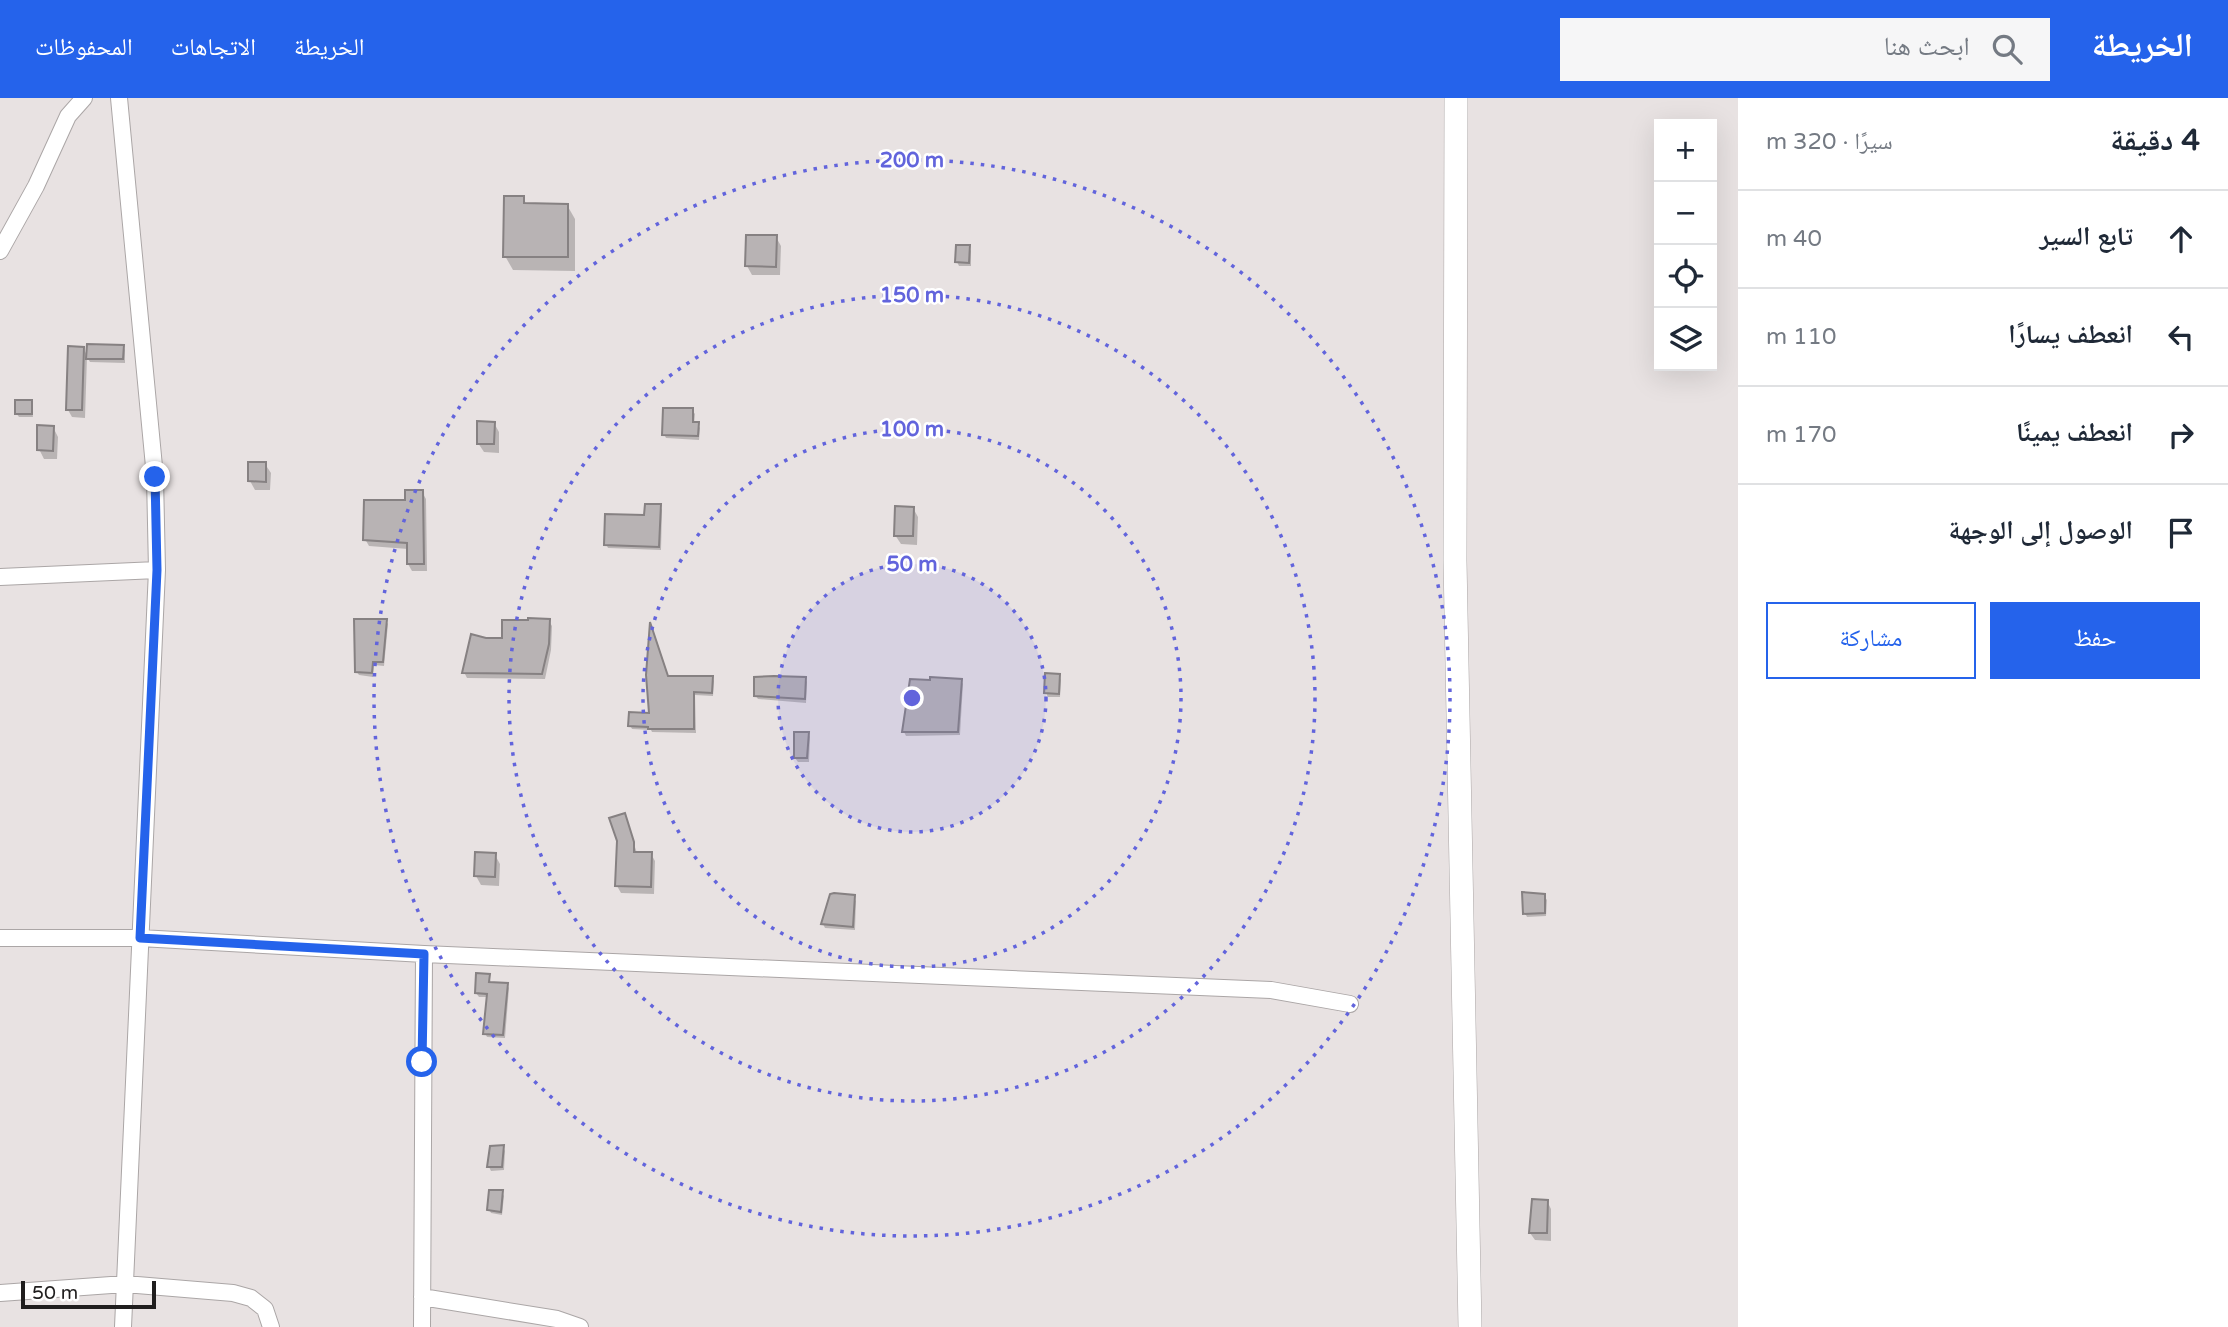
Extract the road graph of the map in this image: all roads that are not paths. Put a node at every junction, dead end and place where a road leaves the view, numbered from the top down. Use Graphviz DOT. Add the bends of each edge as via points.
graph roads {
  1 [pos="84,98"];
  2 [pos="119,98"];
  3 [pos="1456,98"];
  4 [pos="0,251"];
  5 [pos="157,570"];
  6 [pos="0,578"];
  7 [pos="0,938"];
  8 [pos="140,938"];
  9 [pos="424,954"];
  10 [pos="1350,1004"];
  11 [pos="125,1284"];
  12 [pos="0,1293"];
  13 [pos="422,1297"];
  14 [pos="556,1323"];
  15 [pos="123,1327"];
  16 [pos="271,1327"];
  17 [pos="422,1327"];
  18 [pos="580,1327"];
  19 [pos="1470,1327"];
  1 -- 4 [label="street" via="68,116"];
  2 -- 5 [label="street" via="155,477"];
  3 -- 19 [label="main road" via="1455,561"];
  5 -- 6 [label="street"];
  5 -- 8 [label="street"];
  7 -- 8 [label="street"];
  8 -- 9 [label="street"];
  8 -- 11 [label="street"];
  9 -- 10 [label="street" via="1271,990"];
  9 -- 13 [label="street"];
  11 -- 12 [label="street"];
  11 -- 15 [label="street"];
  11 -- 16 [label="street" via="251,1298 265,1308"];
  13 -- 14 [label="street"];
  13 -- 17 [label="street"];
  14 -- 18 [label="street"];
}
